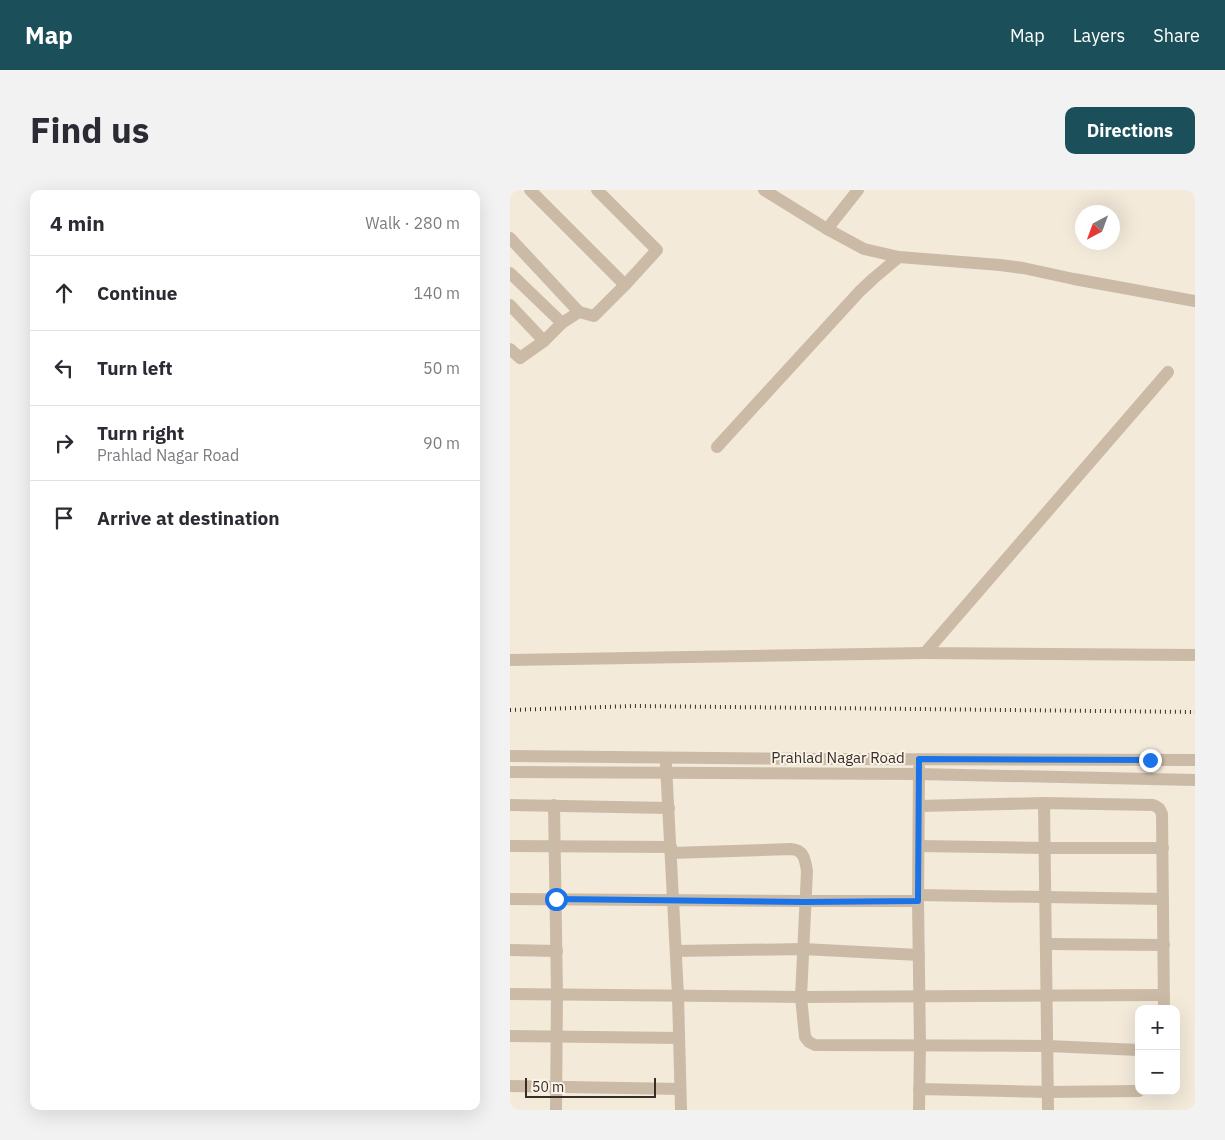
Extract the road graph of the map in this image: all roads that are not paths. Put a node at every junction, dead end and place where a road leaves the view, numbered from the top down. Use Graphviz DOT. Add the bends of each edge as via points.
graph roads {
  1 [pos="530,190"];
  2 [pos="597,190"];
  3 [pos="764,190"];
  4 [pos="858,190"];
  5 [pos="827,229"];
  6 [pos="510,238"];
  7 [pos="899,257"];
  8 [pos="510,273"];
  9 [pos="625,285"];
  10 [pos="1195,301"];
  11 [pos="510,305"];
  12 [pos="579,312"];
  13 [pos="562,323"];
  14 [pos="544,341"];
  15 [pos="510,349"];
  16 [pos="1168,372"];
  17 [pos="717,447"];
  18 [pos="924,653"];
  19 [pos="1195,655"];
  20 [pos="510,660"];
  21 [pos="510,756"];
  22 [pos="666,757"];
  23 [pos="919,759"];
  24 [pos="1195,760"];
  25 [pos="510,772"];
  26 [pos="667,773"];
  27 [pos="919,774"];
  28 [pos="1195,780"];
  29 [pos="1044,803"];
  30 [pos="510,805"];
  31 [pos="554,805"];
  32 [pos="919,806"];
  33 [pos="669,808"];
  34 [pos="510,846"];
  35 [pos="555,846"];
  36 [pos="918,846"];
  37 [pos="1045,848"];
  38 [pos="1163,848"];
  39 [pos="671,850"];
  40 [pos="918,898"];
  41 [pos="1046,898"];
  42 [pos="510,899"];
  43 [pos="556,899"];
  44 [pos="1163,899"];
  45 [pos="674,900"];
  46 [pos="805,902"];
  47 [pos="1046,944"];
  48 [pos="1164,945"];
  49 [pos="802,949"];
  50 [pos="510,950"];
  51 [pos="557,951"];
  52 [pos="676,951"];
  53 [pos="919,955"];
  54 [pos="510,994"];
  55 [pos="558,994"];
  56 [pos="1047,995"];
  57 [pos="1164,995"];
  58 [pos="678,996"];
  59 [pos="919,996"];
  60 [pos="801,997"];
  61 [pos="1164,1005"];
  62 [pos="510,1036"];
  63 [pos="557,1037"];
  64 [pos="679,1038"];
  65 [pos="920,1046"];
  66 [pos="1048,1046"];
  67 [pos="1135,1050"];
  68 [pos="510,1086"];
  69 [pos="556,1086"];
  70 [pos="680,1089"];
  71 [pos="919,1089"];
  72 [pos="1135,1091"];
  73 [pos="1048,1092"];
  74 [pos="556,1110"];
  75 [pos="681,1110"];
  76 [pos="919,1110"];
  77 [pos="1048,1110"];
  1 -- 9 [label="street"];
  2 -- 9 [label="street" via="657,250"];
  3 -- 5 [label="street"];
  4 -- 5 [label="street"];
  5 -- 7 [label="street" via="864,249"];
  6 -- 12 [label="street"];
  7 -- 10 [label="street" via="1023,268"];
  7 -- 17 [label="street" via="860,291"];
  8 -- 13 [label="street"];
  9 -- 12 [label="street" via="594,316"];
  11 -- 14 [label="street"];
  12 -- 13 [label="street"];
  13 -- 14 [label="street"];
  14 -- 15 [label="street" via="520,358"];
  16 -- 18 [label="street"];
  18 -- 19 [label="street"];
  18 -- 20 [label="street"];
  21 -- 22 [label="street, Prahlad Nagar Road"];
  22 -- 23 [label="street, Prahlad Nagar Road"];
  22 -- 26 [label="street"];
  23 -- 24 [label="street, Prahlad Nagar Road"];
  23 -- 27 [label="street"];
  25 -- 26 [label="street, Prahlad Nagar Road"];
  26 -- 27 [label="street, Prahlad Nagar Road"];
  26 -- 33 [label="street"];
  27 -- 28 [label="street, Prahlad Nagar Road"];
  27 -- 32 [label="street"];
  29 -- 32 [label="street"];
  29 -- 37 [label="street"];
  29 -- 38 [label="street" via="1157,806 1162,814"];
  30 -- 31 [label="street"];
  31 -- 33 [label="street"];
  31 -- 35 [label="street"];
  32 -- 36 [label="street"];
  33 -- 39 [label="street"];
  34 -- 35 [label="street"];
  35 -- 39 [label="street"];
  35 -- 43 [label="street"];
  36 -- 37 [label="street"];
  36 -- 40 [label="street"];
  37 -- 38 [label="street"];
  37 -- 41 [label="street"];
  38 -- 44 [label="street"];
  39 -- 45 [label="street"];
  39 -- 46 [label="street" via="797,850 806,863"];
  40 -- 41 [label="street"];
  40 -- 46 [label="street"];
  40 -- 53 [label="street"];
  41 -- 44 [label="street"];
  41 -- 47 [label="street"];
  42 -- 43 [label="street"];
  43 -- 45 [label="street"];
  43 -- 51 [label="street"];
  44 -- 48 [label="street"];
  45 -- 46 [label="street"];
  45 -- 52 [label="street"];
  46 -- 49 [label="street"];
  47 -- 48 [label="street"];
  47 -- 56 [label="street"];
  48 -- 57 [label="street"];
  49 -- 52 [label="street"];
  49 -- 53 [label="street"];
  49 -- 60 [label="street"];
  50 -- 51 [label="street"];
  51 -- 55 [label="street"];
  52 -- 58 [label="street"];
  53 -- 59 [label="street"];
  54 -- 55 [label="street"];
  55 -- 58 [label="street"];
  55 -- 63 [label="street"];
  56 -- 57 [label="street"];
  56 -- 59 [label="street"];
  56 -- 66 [label="street"];
  57 -- 61 [label="street"];
  58 -- 60 [label="street"];
  58 -- 64 [label="street"];
  59 -- 60 [label="street"];
  59 -- 65 [label="street"];
  60 -- 65 [label="street" via="805,1037 815,1045"];
  62 -- 63 [label="street"];
  63 -- 64 [label="street"];
  63 -- 69 [label="street"];
  64 -- 70 [label="street"];
  65 -- 66 [label="street"];
  65 -- 71 [label="street"];
  66 -- 67 [label="street"];
  66 -- 73 [label="street"];
  68 -- 69 [label="street"];
  69 -- 70 [label="street"];
  69 -- 74 [label="street"];
  70 -- 75 [label="street"];
  71 -- 73 [label="street"];
  71 -- 76 [label="street"];
  72 -- 73 [label="street"];
  73 -- 77 [label="street"];
}
